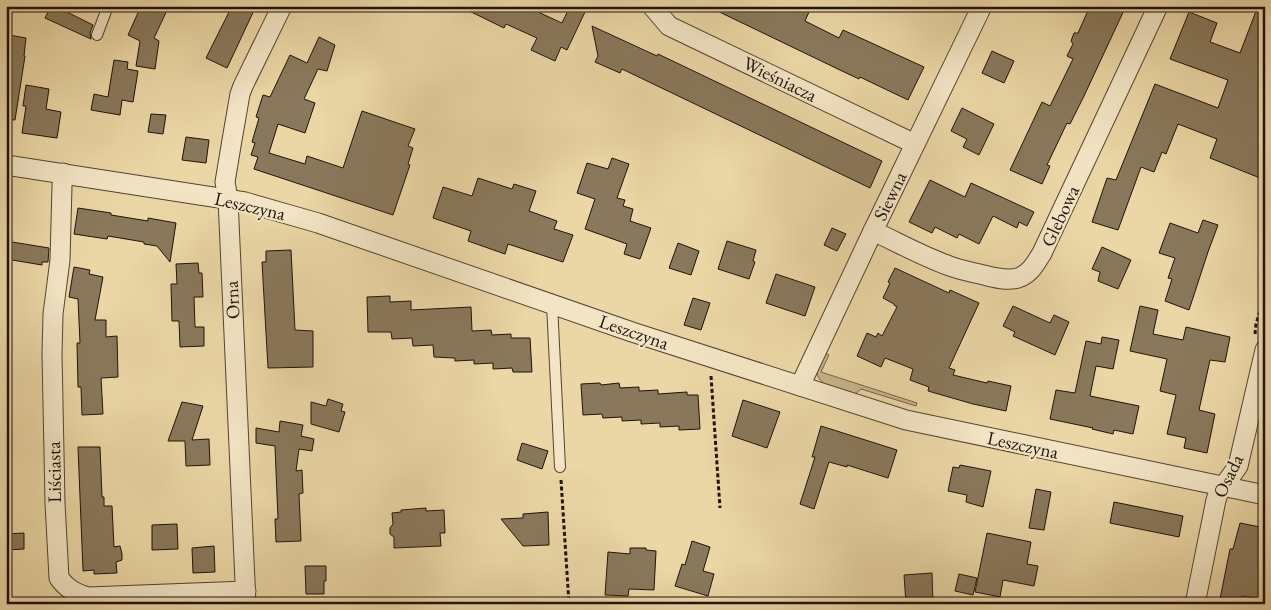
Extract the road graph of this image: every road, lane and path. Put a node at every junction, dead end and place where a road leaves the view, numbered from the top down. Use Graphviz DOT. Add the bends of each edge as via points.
graph roads {
  1 [pos="108,6"];
  2 [pos="282,6"];
  3 [pos="652,6"];
  4 [pos="982,6"];
  5 [pos="1158,6"];
  6 [pos="97,35"];
  7 [pos="915,144"];
  8 [pos="6,165"];
  9 [pos="63,173"];
  10 [pos="228,199"];
  11 [pos="873,231"];
  12 [pos="552,304"];
  13 [pos="1265,350"];
  14 [pos="712,358"];
  15 [pos="800,386"];
  16 [pos="560,467"];
  17 [pos="1224,486"];
  18 [pos="1265,495"];
  19 [pos="720,508"];
  20 [pos="246,597"];
  21 [pos="569,604"];
  22 [pos="1195,604"];
  1 -- 6 [label="lane"];
  2 -- 10 [label="street, Orna" via="240,94 225,182"];
  3 -- 7 [label="street, Wieśniacza" via="669,26"];
  4 -- 7 [label="street, Siewna"];
  5 -- 11 [label="street, Glebowa" via="1049,240 1027,273 1010,280 960,270"];
  7 -- 11 [label="street, Siewna"];
  8 -- 9 [label="street, Leszczyna"];
  9 -- 10 [label="street, Leszczyna"];
  9 -- 20 [label="street, Liściasta" via="52,354 59,578 66,587 88,597"];
  10 -- 12 [label="street, Leszczyna" via="318,223"];
  10 -- 20 [label="street, Orna"];
  11 -- 15 [label="street, Siewna"];
  12 -- 14 [label="street, Leszczyna"];
  12 -- 16 [label="lane"];
  13 -- 17 [label="street, Osada" via="1239,462"];
  14 -- 15 [label="street, Leszczyna"];
  14 -- 19 [label="path" via="710,374"];
  15 -- 17 [label="street, Leszczyna" via="922,424"];
  16 -- 21 [label="path"];
  17 -- 18 [label="street, Leszczyna"];
  17 -- 22 [label="street, Osada" via="1214,506"];
}
